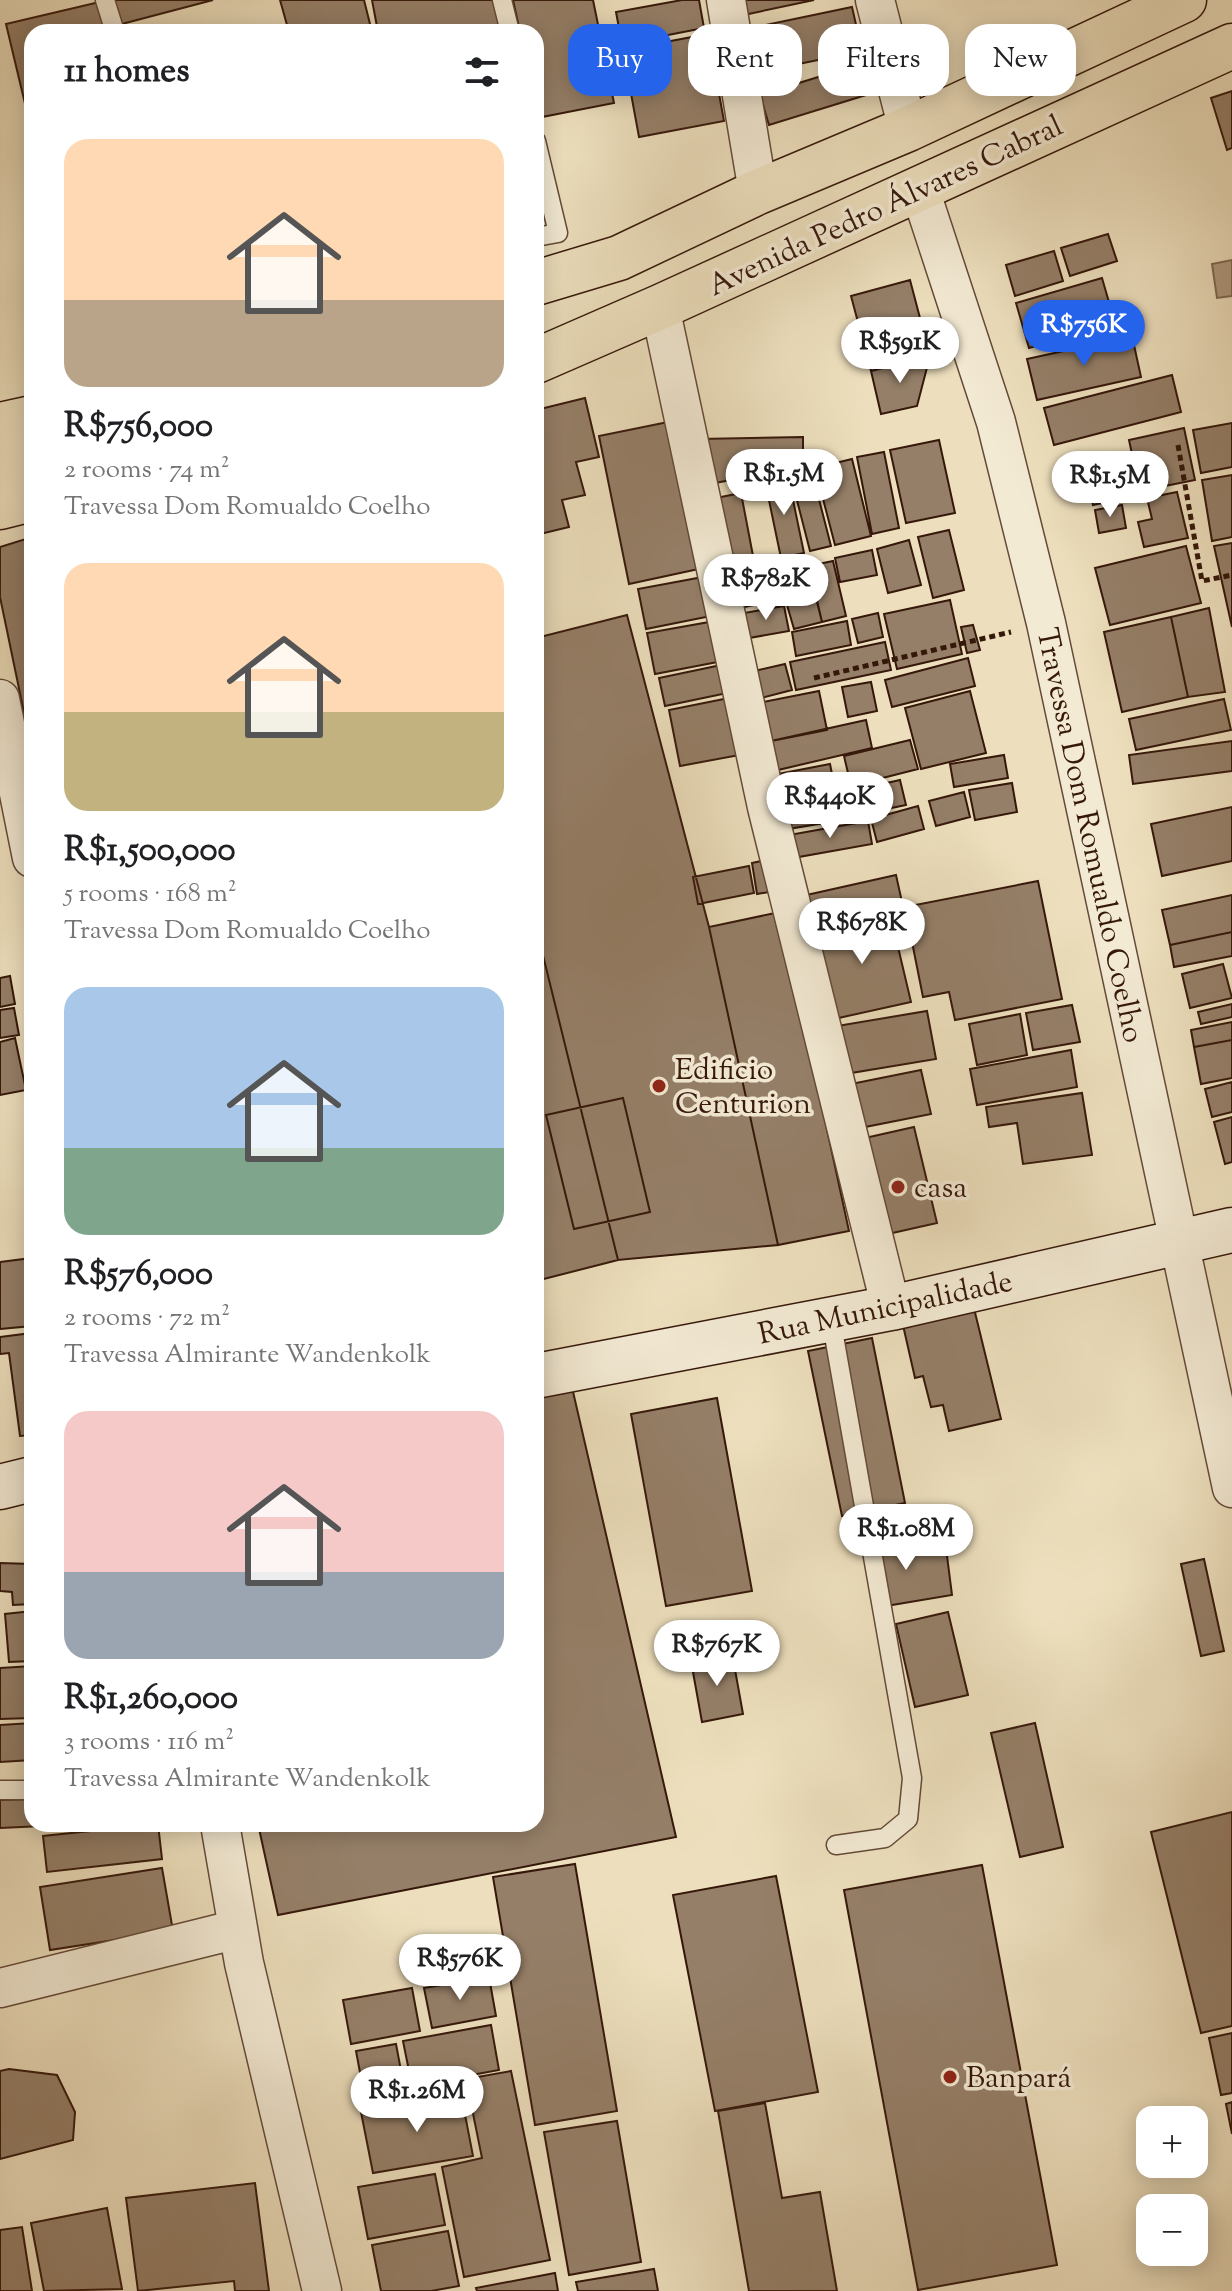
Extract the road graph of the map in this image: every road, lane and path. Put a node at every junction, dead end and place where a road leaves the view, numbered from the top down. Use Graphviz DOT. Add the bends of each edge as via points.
graph roads {
  1 [pos="105,0"];
  2 [pos="502,0"];
  3 [pos="726,0"];
  4 [pos="875,0"];
  5 [pos="1184,0"];
  6 [pos="112,24"];
  7 [pos="508,24"];
  8 [pos="1232,46"];
  9 [pos="908,129"];
  10 [pos="544,174"];
  11 [pos="920,190"];
  12 [pos="758,192"];
  13 [pos="544,236"];
  14 [pos="544,281"];
  15 [pos="660,307"];
  16 [pos="544,358"];
  17 [pos="24,420"];
  18 [pos="0,425"];
  19 [pos="1178,445"];
  20 [pos="24,460"];
  21 [pos="0,464"];
  22 [pos="24,501"];
  23 [pos="0,507"];
  24 [pos="1232,575"];
  25 [pos="1046,623"];
  26 [pos="814,678"];
  27 [pos="0,699"];
  28 [pos="24,818"];
  29 [pos="1232,1230"];
  30 [pos="1179,1242"];
  31 [pos="891,1308"];
  32 [pos="831,1319"];
  33 [pos="544,1374"];
  34 [pos="24,1481"];
  35 [pos="0,1487"];
  36 [pos="1232,1488"];
  37 [pos="0,1790"];
  38 [pos="24,1790"];
  39 [pos="221,1832"];
  40 [pos="836,1845"];
  41 [pos="238,1929"];
  42 [pos="0,1988"];
  43 [pos="322,2291"];
  1 -- 6 [label="lane"];
  2 -- 7 [label="lane"];
  3 -- 12 [label="street"];
  4 -- 9 [label="street"];
  5 -- 9 [label="main road, Avenida Pedro Álvares Cabral"];
  8 -- 11 [label="main road, Avenida Pedro Álvares Cabral"];
  9 -- 12 [label="main road, Avenida Pedro Álvares Cabral"];
  10 -- 13 [label="lane" via="558,233"];
  11 -- 15 [label="main road, Avenida Pedro Álvares Cabral"];
  11 -- 25 [label="street, Travessa Dom Romualdo Coelho" via="996,422"];
  12 -- 14 [label="main road, Avenida Pedro Álvares Cabral" via="619,258"];
  15 -- 16 [label="main road, Avenida Pedro Álvares Cabral"];
  15 -- 31 [label="street" via="767,807"];
  17 -- 18 [label="main road"];
  19 -- 24 [label="path" via="1202,581"];
  20 -- 21 [label="main road"];
  22 -- 23 [label="main road"];
  25 -- 26 [label="path"];
  25 -- 30 [label="street, Travessa Dom Romualdo Coelho"];
  27 -- 28 [label="street"];
  29 -- 30 [label="street, Rua Municipalidade"];
  30 -- 31 [label="street, Rua Municipalidade"];
  30 -- 36 [label="street, Travessa Dom Romualdo Coelho"];
  31 -- 32 [label="street, Rua Municipalidade"];
  32 -- 33 [label="street, Rua Municipalidade"];
  32 -- 40 [label="lane" via="912,1778 908,1819 885,1838"];
  34 -- 35 [label="street"];
  37 -- 38 [label="lane"];
  39 -- 41 [label="street"];
  41 -- 42 [label="street"];
  41 -- 43 [label="street"];
}
